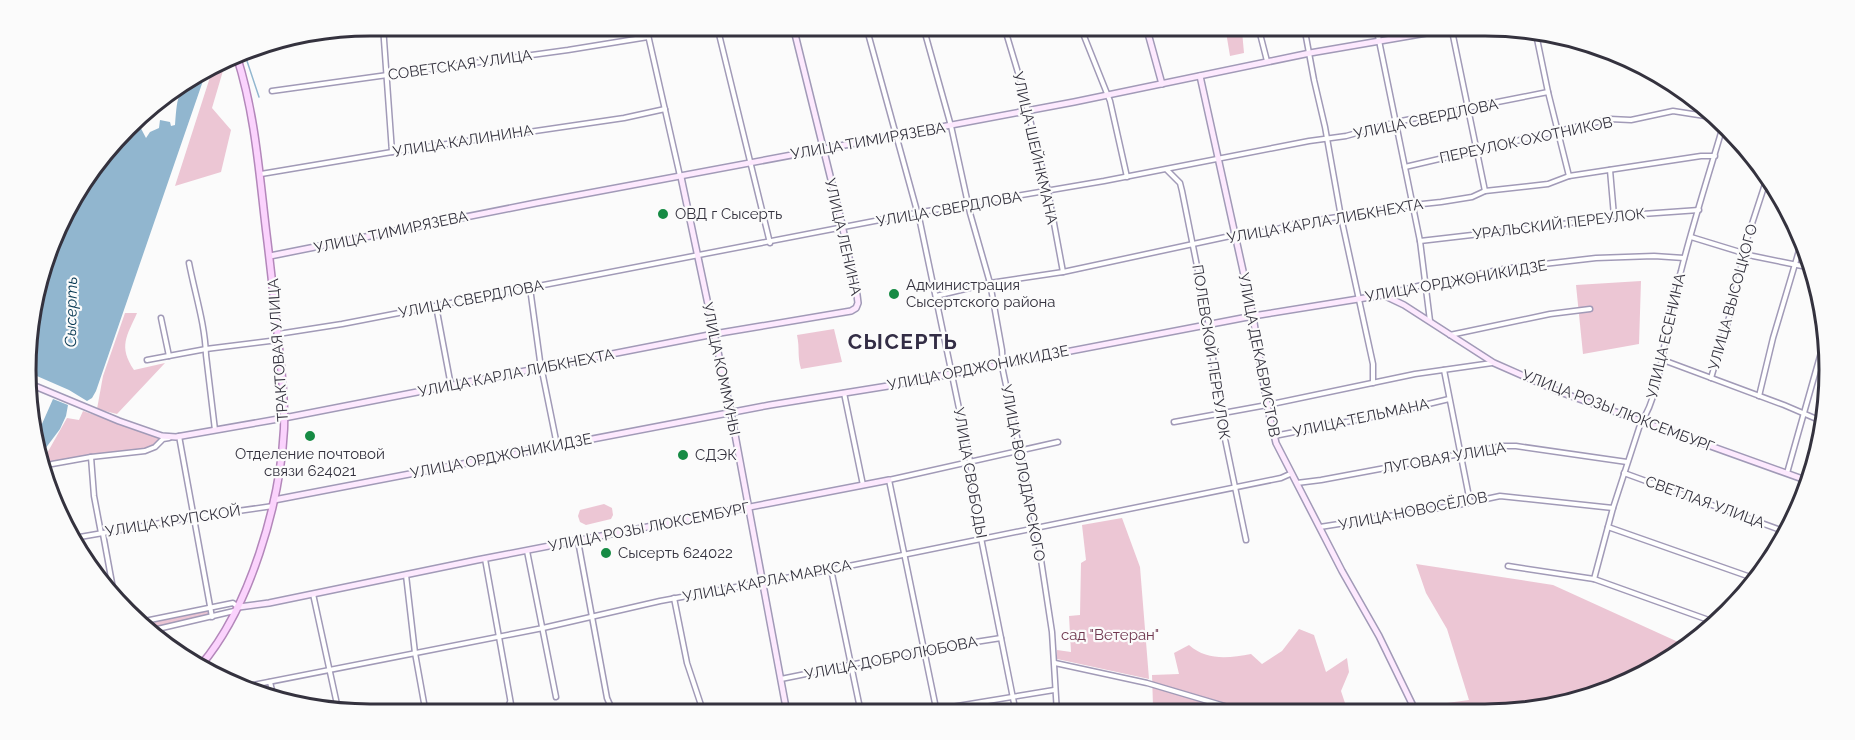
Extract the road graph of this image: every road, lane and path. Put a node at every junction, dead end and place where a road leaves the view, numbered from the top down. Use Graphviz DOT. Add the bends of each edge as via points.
graph roads {
  1 [pos="384,36"];
  2 [pos="719,36"];
  3 [pos="795,36"];
  4 [pos="869,36"];
  5 [pos="926,36"];
  6 [pos="1007,36"];
  7 [pos="1084,36"];
  8 [pos="1149,36"];
  9 [pos="1261,36"];
  10 [pos="1306,36"];
  11 [pos="1378,36"];
  12 [pos="1405,36"];
  13 [pos="1453,36"];
  14 [pos="648,37"];
  15 [pos="1537,40"];
  16 [pos="1379,41"];
  17 [pos="1310,53"];
  18 [pos="1267,61"];
  19 [pos="239,63"];
  20 [pos="387,75"];
  21 [pos="1200,76"];
  22 [pos="1162,84"];
  23 [pos="272,91"];
  24 [pos="1548,92"];
  25 [pos="1108,95"];
  26 [pos="1467,109"];
  27 [pos="665,110"];
  28 [pos="1027,111"];
  29 [pos="1700,115"];
  30 [pos="1396,122"];
  31 [pos="951,126"];
  32 [pos="1558,133"];
  33 [pos="1721,134"];
  34 [pos="898,137"];
  35 [pos="1327,139"];
  36 [pos="823,150"];
  37 [pos="1476,150"];
  38 [pos="392,152"];
  39 [pos="1714,156"];
  40 [pos="1219,158"];
  41 [pos="751,163"];
  42 [pos="1405,167"];
  43 [pos="1167,169"];
  44 [pos="1611,170"];
  45 [pos="261,174"];
  46 [pos="1569,176"];
  47 [pos="681,177"];
  48 [pos="1127,177"];
  49 [pos="1764,186"];
  50 [pos="1048,191"];
  51 [pos="1485,192"];
  52 [pos="968,204"];
  53 [pos="1413,205"];
  54 [pos="1699,210"];
  55 [pos="916,213"];
  56 [pos="1614,216"];
  57 [pos="1341,217"];
  58 [pos="843,228"];
  59 [pos="1235,235"];
  60 [pos="1691,237"];
  61 [pos="1420,241"];
  62 [pos="770,243"];
  63 [pos="1193,245"];
  64 [pos="1743,253"];
  65 [pos="1798,254"];
  66 [pos="270,256"];
  67 [pos="696,256"];
  68 [pos="1684,258"];
  69 [pos="189,263"];
  70 [pos="1795,264"];
  71 [pos="1802,266"];
  72 [pos="1064,272"];
  73 [pos="990,283"];
  74 [pos="1426,285"];
  75 [pos="530,288"];
  76 [pos="1383,295"];
  77 [pos="936,296"];
  78 [pos="1359,298"];
  79 [pos="436,306"];
  80 [pos="856,308"];
  81 [pos="1590,309"];
  82 [pos="1253,316"];
  83 [pos="161,318"];
  84 [pos="1430,322"];
  85 [pos="1209,326"];
  86 [pos="714,334"];
  87 [pos="1449,335"];
  88 [pos="278,337"];
  89 [pos="206,349"];
  90 [pos="169,356"];
  91 [pos="147,360"];
  92 [pos="1663,360"];
  93 [pos="1819,362"];
  94 [pos="1494,363"];
  95 [pos="1002,364"];
  96 [pos="542,369"];
  97 [pos="1444,370"];
  98 [pos="952,373"];
  99 [pos="1711,378"];
  100 [pos="1373,383"];
  101 [pos="451,386"];
  102 [pos="37,387"];
  103 [pos="844,393"];
  104 [pos="1759,396"];
  105 [pos="1449,399"];
  106 [pos="1267,405"];
  107 [pos="731,413"];
  108 [pos="1804,414"];
  109 [pos="1220,415"];
  110 [pos="284,418"];
  111 [pos="1815,419"];
  112 [pos="1641,422"];
  113 [pos="1174,423"];
  114 [pos="215,430"];
  115 [pos="177,436"];
  116 [pos="1274,436"];
  117 [pos="1058,442"];
  118 [pos="557,445"];
  119 [pos="1018,449"];
  120 [pos="1460,454"];
  121 [pos="91,456"];
  122 [pos="970,461"];
  123 [pos="1627,462"];
  124 [pos="52,464"];
  125 [pos="1624,473"];
  126 [pos="1787,473"];
  127 [pos="1290,474"];
  128 [pos="1801,478"];
  129 [pos="889,480"];
  130 [pos="1296,483"];
  131 [pos="863,485"];
  132 [pos="1236,487"];
  133 [pos="1470,502"];
  134 [pos="273,503"];
  135 [pos="749,508"];
  136 [pos="1613,508"];
  137 [pos="195,517"];
  138 [pos="1036,527"];
  139 [pos="1319,527"];
  140 [pos="1608,527"];
  141 [pos="1778,529"];
  142 [pos="102,533"];
  143 [pos="80,536"];
  144 [pos="981,538"];
  145 [pos="1246,540"];
  146 [pos="578,541"];
  147 [pos="527,551"];
  148 [pos="904,554"];
  149 [pos="485,559"];
  150 [pos="1508,566"];
  151 [pos="831,569"];
  152 [pos="406,574"];
  153 [pos="1748,576"];
  154 [pos="1594,579"];
  155 [pos="111,581"];
  156 [pos="763,582"];
  157 [pos="313,594"];
  158 [pos="674,598"];
  159 [pos="211,606"];
  160 [pos="239,607"];
  161 [pos="592,616"];
  162 [pos="212,617"];
  163 [pos="1707,619"];
  164 [pos="149,620"];
  165 [pos="543,627"];
  166 [pos="159,629"];
  167 [pos="500,636"];
  168 [pos="1001,638"];
  169 [pos="924,650"];
  170 [pos="415,653"];
  171 [pos="204,660"];
  172 [pos="1055,663"];
  173 [pos="851,666"];
  174 [pos="329,671"];
  175 [pos="780,679"];
  176 [pos="270,682"];
  177 [pos="258,684"];
  178 [pos="272,689"];
  179 [pos="1054,690"];
  180 [pos="556,697"];
  181 [pos="1013,697"];
  182 [pos="336,702"];
  183 [pos="424,704"];
  184 [pos="510,704"];
  185 [pos="610,704"];
  186 [pos="701,704"];
  187 [pos="785,704"];
  188 [pos="859,704"];
  189 [pos="935,704"];
  190 [pos="974,704"];
  191 [pos="1014,704"];
  192 [pos="1056,704"];
  193 [pos="1218,704"];
  194 [pos="1412,704"];
  1 -- 20 [label="street"];
  2 -- 41 [label="street"];
  3 -- 36 [label="street, УЛИЦА ЛЕНИНА"];
  4 -- 34 [label="street, УЛИЦА СВОБОДЫ"];
  5 -- 31 [label="street, УЛИЦА ВОЛОДАРСКОГО"];
  6 -- 28 [label="street, УЛИЦА ШЕЙНКМАНА"];
  7 -- 25 [label="street"];
  8 -- 22 [label="street"];
  9 -- 18 [label="street"];
  10 -- 17 [label="street"];
  11 -- 16 [label="street"];
  12 -- 16 [label="street, УЛИЦА ТИМИРЯЗЕВА"];
  13 -- 26 [label="street"];
  14 -- 20 [label="street, СОВЕТСКАЯ УЛИЦА"];
  14 -- 27 [label="street, УЛИЦА КОММУНЫ"];
  15 -- 24 [label="street"];
  16 -- 17 [label="street, УЛИЦА ТИМИРЯЗЕВА"];
  16 -- 30 [label="street"];
  17 -- 18 [label="street, УЛИЦА ТИМИРЯЗЕВА"];
  17 -- 35 [label="street"];
  18 -- 21 [label="street, УЛИЦА ТИМИРЯЗЕВА"];
  19 -- 45 [label="main road, ТРАКТОВАЯ УЛИЦА"];
  20 -- 23 [label="street, СОВЕТСКАЯ УЛИЦА"];
  20 -- 38 [label="street"];
  21 -- 22 [label="street, УЛИЦА ТИМИРЯЗЕВА"];
  21 -- 40 [label="street, УЛИЦА ДЕКАБРИСТОВ"];
  22 -- 25 [label="street, УЛИЦА ТИМИРЯЗЕВА"];
  24 -- 26 [label="street, УЛИЦА СВЕРДЛОВА"];
  24 -- 32 [label="street"];
  25 -- 28 [label="street, УЛИЦА ТИМИРЯЗЕВА"];
  25 -- 48 [label="street"];
  26 -- 30 [label="street, УЛИЦА СВЕРДЛОВА"];
  26 -- 37 [label="street"];
  27 -- 38 [label="street, УЛИЦА КАЛИНИНА"];
  27 -- 47 [label="street, УЛИЦА КОММУНЫ"];
  28 -- 31 [label="street, УЛИЦА ТИМИРЯЗЕВА"];
  28 -- 50 [label="street, УЛИЦА ШЕЙНКМАНА"];
  29 -- 32 [label="street, ПЕРЕУЛОК ОХОТНИКОВ" via="1673,111 1631,120 1610,119"];
  30 -- 35 [label="street, УЛИЦА СВЕРДЛОВА"];
  30 -- 42 [label="street"];
  31 -- 34 [label="street, УЛИЦА ТИМИРЯЗЕВА"];
  31 -- 52 [label="street, УЛИЦА ВОЛОДАРСКОГО"];
  32 -- 37 [label="street, ПЕРЕУЛОК ОХОТНИКОВ"];
  32 -- 46 [label="street"];
  33 -- 39 [label="street, УЛИЦА ЕСЕНИНА"];
  34 -- 36 [label="street, УЛИЦА ТИМИРЯЗЕВА"];
  34 -- 55 [label="street, УЛИЦА СВОБОДЫ"];
  35 -- 40 [label="street, УЛИЦА СВЕРДЛОВА"];
  35 -- 57 [label="street"];
  36 -- 41 [label="street, УЛИЦА ТИМИРЯЗЕВА"];
  36 -- 58 [label="street, УЛИЦА ЛЕНИНА"];
  37 -- 42 [label="street, ПЕРЕУЛОК ОХОТНИКОВ"];
  37 -- 51 [label="street"];
  38 -- 45 [label="street, УЛИЦА КАЛИНИНА"];
  39 -- 44 [label="street, УЛИЦА КАРЛА ЛИБКНЕХТА"];
  39 -- 54 [label="street, УЛИЦА ЕСЕНИНА"];
  40 -- 43 [label="street, УЛИЦА СВЕРДЛОВА"];
  40 -- 59 [label="street, УЛИЦА ДЕКАБРИСТОВ"];
  41 -- 47 [label="street, УЛИЦА ТИМИРЯЗЕВА"];
  41 -- 62 [label="street"];
  42 -- 53 [label="street"];
  43 -- 48 [label="street, УЛИЦА СВЕРДЛОВА"];
  43 -- 63 [label="street, ПОЛЕВСКОЙ ПЕРЕУЛОК" via="1180,183"];
  44 -- 46 [label="street, УЛИЦА КАРЛА ЛИБКНЕХТА"];
  44 -- 56 [label="street"];
  45 -- 66 [label="main road, ТРАКТОВАЯ УЛИЦА"];
  46 -- 51 [label="street, УЛИЦА КАРЛА ЛИБКНЕХТА" via="1548,184"];
  47 -- 66 [label="street, УЛИЦА ТИМИРЯЗЕВА"];
  47 -- 67 [label="street, УЛИЦА КОММУНЫ"];
  48 -- 50 [label="street, УЛИЦА СВЕРДЛОВА"];
  49 -- 64 [label="street, УЛИЦА ВЫСОЦКОГО"];
  50 -- 52 [label="street, УЛИЦА СВЕРДЛОВА"];
  50 -- 72 [label="street, УЛИЦА ШЕЙНКМАНА"];
  51 -- 53 [label="street, УЛИЦА КАРЛА ЛИБКНЕХТА"];
  52 -- 55 [label="street, УЛИЦА СВЕРДЛОВА"];
  52 -- 73 [label="street, УЛИЦА ВОЛОДАРСКОГО"];
  53 -- 57 [label="street, УЛИЦА КАРЛА ЛИБКНЕХТА"];
  53 -- 61 [label="street"];
  54 -- 56 [label="street, УРАЛЬСКИЙ ПЕРЕУЛОК"];
  54 -- 60 [label="street, УЛИЦА ЕСЕНИНА"];
  55 -- 58 [label="street, УЛИЦА СВЕРДЛОВА"];
  55 -- 77 [label="street, УЛИЦА СВОБОДЫ"];
  56 -- 61 [label="street, УРАЛЬСКИЙ ПЕРЕУЛОК"];
  57 -- 59 [label="street, УЛИЦА КАРЛА ЛИБКНЕХТА"];
  57 -- 78 [label="street"];
  58 -- 62 [label="street, УЛИЦА СВЕРДЛОВА"];
  58 -- 80 [label="street, УЛИЦА ЛЕНИНА" via="857,295"];
  59 -- 63 [label="street, УЛИЦА КАРЛА ЛИБКНЕХТА"];
  59 -- 82 [label="street, УЛИЦА ДЕКАБРИСТОВ"];
  60 -- 64 [label="street"];
  60 -- 68 [label="street, УЛИЦА ЕСЕНИНА"];
  61 -- 74 [label="street"];
  62 -- 67 [label="street, УЛИЦА СВЕРДЛОВА"];
  63 -- 72 [label="street, УЛИЦА КАРЛА ЛИБКНЕХТА"];
  63 -- 85 [label="street, ПОЛЕВСКОЙ ПЕРЕУЛОК"];
  64 -- 70 [label="street"];
  64 -- 99 [label="street, УЛИЦА ВЫСОЦКОГО"];
  65 -- 70 [label="street"];
  66 -- 88 [label="main road, ТРАКТОВАЯ УЛИЦА"];
  67 -- 75 [label="street, УЛИЦА СВЕРДЛОВА"];
  67 -- 86 [label="street, УЛИЦА КОММУНЫ"];
  68 -- 74 [label="street, УЛИЦА ОРДЖОНИКИДЗЕ" via="1596,258 1509,268"];
  68 -- 92 [label="street, УЛИЦА ЕСЕНИНА"];
  69 -- 89 [label="street"];
  70 -- 71 [label="street"];
  70 -- 104 [label="street"];
  72 -- 73 [label="street, УЛИЦА КАРЛА ЛИБКНЕХТА"];
  73 -- 77 [label="street, УЛИЦА КАРЛА ЛИБКНЕХТА"];
  73 -- 95 [label="street, УЛИЦА ВОЛОДАРСКОГО"];
  74 -- 76 [label="street, УЛИЦА ОРДЖОНИКИДЗЕ"];
  74 -- 84 [label="street"];
  75 -- 79 [label="street, УЛИЦА СВЕРДЛОВА"];
  75 -- 96 [label="street"];
  76 -- 78 [label="street, УЛИЦА ОРДЖОНИКИДЗЕ"];
  76 -- 84 [label="street, УЛИЦА РОЗЫ ЛЮКСЕМБУРГ"];
  77 -- 98 [label="street, УЛИЦА СВОБОДЫ"];
  78 -- 82 [label="street, УЛИЦА ОРДЖОНИКИДЗЕ"];
  78 -- 100 [label="street" via="1373,364"];
  79 -- 88 [label="street, УЛИЦА СВЕРДЛОВА"];
  79 -- 101 [label="street"];
  80 -- 86 [label="street, УЛИЦА КАРЛА ЛИБКНЕХТА"];
  81 -- 87 [label="street"];
  82 -- 85 [label="street, УЛИЦА ОРДЖОНИКИДЗЕ"];
  82 -- 106 [label="street, УЛИЦА ДЕКАБРИСТОВ"];
  83 -- 90 [label="street"];
  84 -- 87 [label="street, УЛИЦА РОЗЫ ЛЮКСЕМБУРГ"];
  85 -- 95 [label="street, УЛИЦА ОРДЖОНИКИДЗЕ"];
  85 -- 109 [label="street, ПОЛЕВСКОЙ ПЕРЕУЛОК"];
  86 -- 96 [label="street, УЛИЦА КАРЛА ЛИБКНЕХТА"];
  86 -- 107 [label="street, УЛИЦА КОММУНЫ"];
  87 -- 94 [label="street, УЛИЦА РОЗЫ ЛЮКСЕМБУРГ"];
  88 -- 89 [label="street, УЛИЦА СВЕРДЛОВА"];
  88 -- 110 [label="main road, ТРАКТОВАЯ УЛИЦА"];
  89 -- 90 [label="street, УЛИЦА СВЕРДЛОВА"];
  89 -- 114 [label="street"];
  90 -- 91 [label="street, УЛИЦА СВЕРДЛОВА"];
  92 -- 99 [label="street"];
  92 -- 112 [label="street, УЛИЦА ЕСЕНИНА"];
  93 -- 108 [label="street"];
  94 -- 97 [label="street"];
  94 -- 112 [label="street, УЛИЦА РОЗЫ ЛЮКСЕМБУРГ"];
  95 -- 98 [label="street, УЛИЦА ОРДЖОНИКИДЗЕ"];
  95 -- 119 [label="street, УЛИЦА ВОЛОДАРСКОГО"];
  96 -- 101 [label="street, УЛИЦА КАРЛА ЛИБКНЕХТА"];
  96 -- 118 [label="street"];
  97 -- 100 [label="street"];
  97 -- 105 [label="street"];
  98 -- 103 [label="street, УЛИЦА ОРДЖОНИКИДЗЕ"];
  98 -- 122 [label="street, УЛИЦА СВОБОДЫ"];
  99 -- 104 [label="street"];
  100 -- 106 [label="street"];
  101 -- 110 [label="street, УЛИЦА КАРЛА ЛИБКНЕХТА"];
  102 -- 115 [label="street, УЛИЦА КАРЛА ЛИБКНЕХТА" via="119,421 162,436"];
  103 -- 107 [label="street, УЛИЦА ОРДЖОНИКИДЗЕ"];
  103 -- 131 [label="street"];
  104 -- 108 [label="street"];
  105 -- 116 [label="street, УЛИЦА ТЕЛЬМАНА"];
  105 -- 120 [label="street"];
  106 -- 109 [label="street"];
  106 -- 116 [label="street, УЛИЦА ДЕКАБРИСТОВ"];
  107 -- 118 [label="street, УЛИЦА ОРДЖОНИКИДЗЕ"];
  107 -- 135 [label="street, УЛИЦА КОММУНЫ"];
  108 -- 111 [label="street"];
  108 -- 126 [label="street"];
  109 -- 113 [label="street"];
  109 -- 132 [label="street, ПОЛЕВСКОЙ ПЕРЕУЛОК"];
  110 -- 114 [label="street, УЛИЦА КАРЛА ЛИБКНЕХТА"];
  110 -- 134 [label="main road, ТРАКТОВАЯ УЛИЦА"];
  112 -- 123 [label="street, УЛИЦА ЕСЕНИНА"];
  112 -- 126 [label="street, УЛИЦА РОЗЫ ЛЮКСЕМБУРГ"];
  114 -- 115 [label="street, УЛИЦА КАРЛА ЛИБКНЕХТА"];
  115 -- 121 [label="street, УЛИЦА КАРЛА ЛИБКНЕХТА" via="163,439 145,451"];
  115 -- 137 [label="street"];
  116 -- 127 [label="street, УЛИЦА ДЕКАБРИСТОВ"];
  117 -- 119 [label="street, УЛИЦА РОЗЫ ЛЮКСЕМБУРГ"];
  118 -- 134 [label="street, УЛИЦА ОРДЖОНИКИДЗЕ"];
  119 -- 122 [label="street, УЛИЦА РОЗЫ ЛЮКСЕМБУРГ"];
  119 -- 138 [label="street, УЛИЦА ВОЛОДАРСКОГО"];
  120 -- 123 [label="street, ЛУГОВАЯ УЛИЦА" via="1516,446"];
  120 -- 130 [label="street, ЛУГОВАЯ УЛИЦА"];
  120 -- 133 [label="street"];
  121 -- 124 [label="street, УЛИЦА КАРЛА ЛИБКНЕХТА"];
  121 -- 142 [label="street"];
  122 -- 129 [label="street, УЛИЦА РОЗЫ ЛЮКСЕМБУРГ"];
  122 -- 144 [label="street, УЛИЦА СВОБОДЫ"];
  123 -- 125 [label="street, УЛИЦА ЕСЕНИНА"];
  125 -- 136 [label="street, УЛИЦА ЕСЕНИНА"];
  125 -- 141 [label="street, СВЕТЛАЯ УЛИЦА"];
  126 -- 128 [label="street, УЛИЦА РОЗЫ ЛЮКСЕМБУРГ"];
  127 -- 130 [label="street, УЛИЦА ДЕКАБРИСТОВ"];
  127 -- 132 [label="street, УЛИЦА КАРЛА МАРКСА"];
  129 -- 131 [label="street, УЛИЦА РОЗЫ ЛЮКСЕМБУРГ"];
  129 -- 148 [label="street"];
  130 -- 139 [label="street, УЛИЦА ДЕКАБРИСТОВ"];
  131 -- 135 [label="street, УЛИЦА РОЗЫ ЛЮКСЕМБУРГ"];
  132 -- 138 [label="street, УЛИЦА КАРЛА МАРКСА"];
  132 -- 145 [label="street, ПОЛЕВСКОЙ ПЕРЕУЛОК"];
  133 -- 136 [label="street, УЛИЦА НОВОСЁЛОВ" via="1500,495"];
  133 -- 139 [label="street, УЛИЦА НОВОСЁЛОВ"];
  134 -- 137 [label="street, УЛИЦА КРУПСКОЙ"];
  134 -- 160 [label="main road, ТРАКТОВАЯ УЛИЦА"];
  135 -- 146 [label="street, УЛИЦА РОЗЫ ЛЮКСЕМБУРГ"];
  135 -- 156 [label="street, УЛИЦА КОММУНЫ"];
  136 -- 140 [label="street, УЛИЦА ЕСЕНИНА"];
  137 -- 142 [label="street, УЛИЦА КРУПСКОЙ"];
  137 -- 159 [label="street"];
  138 -- 144 [label="street, УЛИЦА КАРЛА МАРКСА"];
  138 -- 172 [label="street, УЛИЦА ВОЛОДАРСКОГО"];
  139 -- 194 [label="street, УЛИЦА ДЕКАБРИСТОВ"];
  140 -- 153 [label="street"];
  140 -- 154 [label="street, УЛИЦА ЕСЕНИНА"];
  142 -- 143 [label="street, УЛИЦА КРУПСКОЙ"];
  142 -- 155 [label="street"];
  144 -- 148 [label="street, УЛИЦА КАРЛА МАРКСА"];
  144 -- 168 [label="street, УЛИЦА СВОБОДЫ"];
  146 -- 147 [label="street, УЛИЦА РОЗЫ ЛЮКСЕМБУРГ"];
  146 -- 161 [label="street"];
  147 -- 149 [label="street, УЛИЦА РОЗЫ ЛЮКСЕМБУРГ"];
  147 -- 165 [label="street"];
  148 -- 151 [label="street, УЛИЦА КАРЛА МАРКСА"];
  148 -- 169 [label="street"];
  149 -- 152 [label="street, УЛИЦА РОЗЫ ЛЮКСЕМБУРГ"];
  149 -- 167 [label="street"];
  150 -- 154 [label="street"];
  151 -- 156 [label="street, УЛИЦА КАРЛА МАРКСА"];
  151 -- 173 [label="street"];
  152 -- 157 [label="street, УЛИЦА РОЗЫ ЛЮКСЕМБУРГ"];
  152 -- 170 [label="street"];
  154 -- 163 [label="street"];
  156 -- 158 [label="street, УЛИЦА КАРЛА МАРКСА"];
  156 -- 175 [label="street, УЛИЦА КОММУНЫ"];
  157 -- 160 [label="street, УЛИЦА РОЗЫ ЛЮКСЕМБУРГ"];
  157 -- 174 [label="street"];
  158 -- 161 [label="street, УЛИЦА КАРЛА МАРКСА"];
  158 -- 186 [label="street" via="687,663"];
  159 -- 160 [label="street" via="233,603"];
  159 -- 162 [label="street"];
  159 -- 164 [label="street"];
  160 -- 162 [label="street" via="231,614"];
  160 -- 171 [label="main road, ТРАКТОВАЯ УЛИЦА"];
  161 -- 165 [label="street, УЛИЦА КАРЛА МАРКСА"];
  161 -- 185 [label="street"];
  162 -- 166 [label="street"];
  165 -- 167 [label="street, УЛИЦА КАРЛА МАРКСА"];
  165 -- 180 [label="street"];
  167 -- 170 [label="street, УЛИЦА КАРЛА МАРКСА"];
  167 -- 184 [label="street"];
  168 -- 169 [label="street, УЛИЦА ДОБРОЛЮБОВА"];
  168 -- 181 [label="street, УЛИЦА СВОБОДЫ"];
  169 -- 173 [label="street, УЛИЦА ДОБРОЛЮБОВА"];
  169 -- 189 [label="street"];
  170 -- 174 [label="street, УЛИЦА КАРЛА МАРКСА"];
  170 -- 183 [label="street"];
  172 -- 179 [label="street, УЛИЦА ВОЛОДАРСКОГО"];
  172 -- 193 [label="street" via="1147,683"];
  173 -- 175 [label="street, УЛИЦА ДОБРОЛЮБОВА"];
  173 -- 188 [label="street"];
  174 -- 176 [label="street, УЛИЦА КАРЛА МАРКСА"];
  174 -- 182 [label="street"];
  175 -- 187 [label="street, УЛИЦА КОММУНЫ"];
  176 -- 177 [label="street, УЛИЦА КАРЛА МАРКСА"];
  176 -- 178 [label="street"];
  179 -- 181 [label="street"];
  179 -- 192 [label="street, УЛИЦА ВОЛОДАРСКОГО"];
  181 -- 190 [label="street"];
  181 -- 191 [label="street, УЛИЦА СВОБОДЫ"];
}
